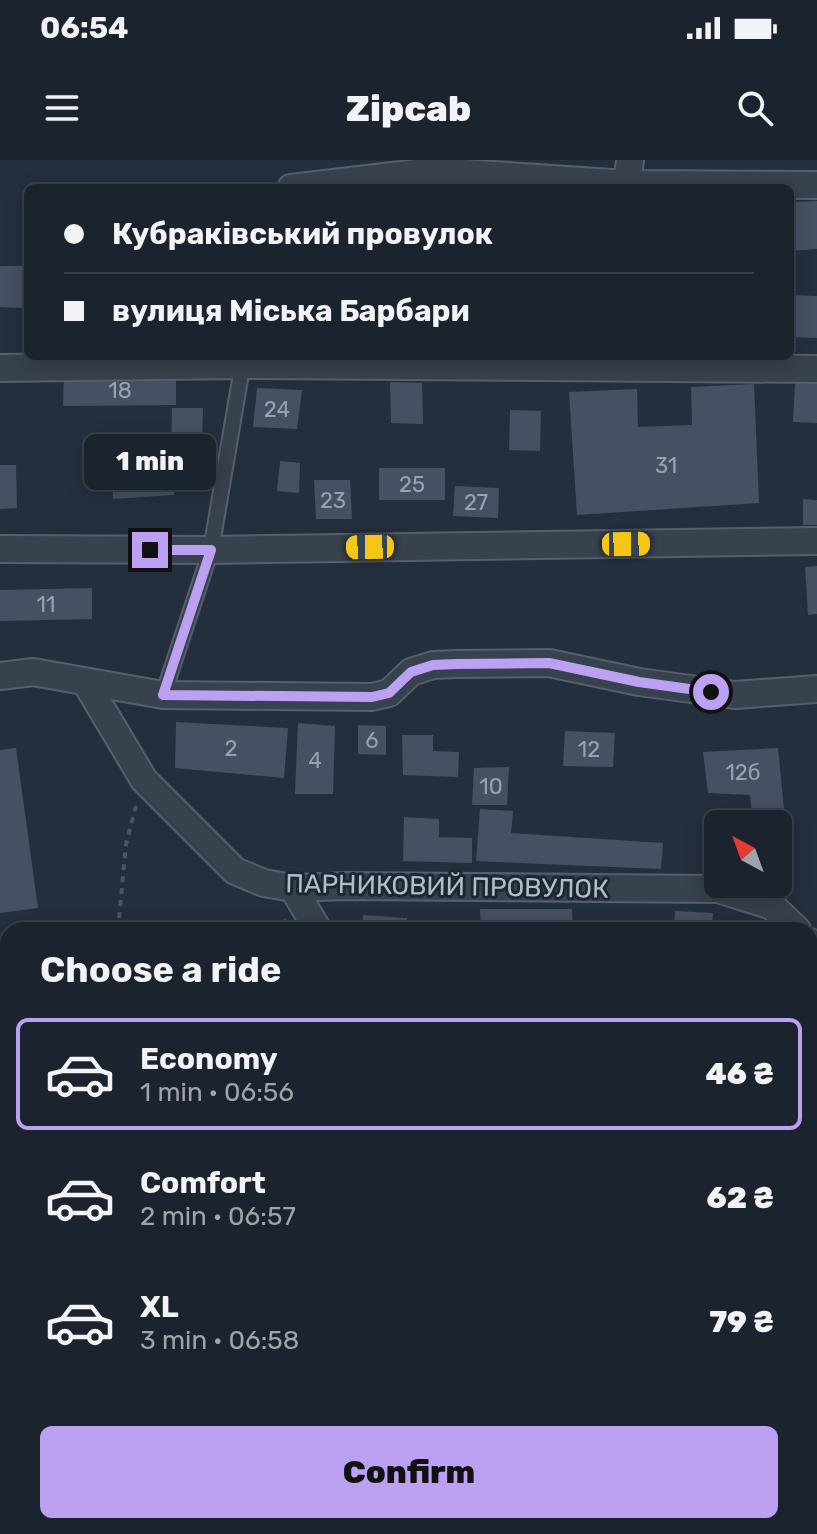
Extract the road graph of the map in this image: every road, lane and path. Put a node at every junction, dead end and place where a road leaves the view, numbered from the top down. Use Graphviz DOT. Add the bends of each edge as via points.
graph roads {
  1 [pos="434,166"];
  2 [pos="628,177"];
  3 [pos="317,184"];
  4 [pos="793,184"];
  5 [pos="794,184"];
  6 [pos="817,185"];
  7 [pos="243,360"];
  8 [pos="601,362"];
  9 [pos="0,368"];
  10 [pos="817,369"];
  11 [pos="817,541"];
  12 [pos="0,549"];
  13 [pos="211,550"];
  14 [pos="0,676"];
  15 [pos="85,681"];
  16 [pos="817,689"];
  17 [pos="163,695"];
  18 [pos="144,780"];
  19 [pos="293,888"];
  20 [pos="119,922"];
  21 [pos="313,922"];
  22 [pos="789,922"];
  1 -- 2 [label="street"];
  1 -- 3 [label="street"];
  2 -- 4 [label="street"];
  5 -- 6 [label="street"];
  7 -- 8 [label="street"];
  7 -- 9 [label="street"];
  7 -- 13 [label="lane"];
  8 -- 10 [label="street"];
  11 -- 13 [label="street"];
  12 -- 13 [label="street"];
  13 -- 17 [label="lane"];
  14 -- 15 [label="street" via="33,672"];
  15 -- 17 [label="street"];
  15 -- 18 [label="street, ПАРНИКОВИЙ ПРОВУЛОК"];
  16 -- 17 [label="street" via="735,695 549,663 503,663 433,665 411,672 389,693 372,697"];
  18 -- 19 [label="street, ПАРНИКОВИЙ ПРОВУЛОК" via="235,871"];
  18 -- 20 [label="path" via="126,844"];
  19 -- 21 [label="street"];
  19 -- 22 [label="street, ПАРНИКОВИЙ ПРОВУЛОК" via="718,889 772,906"];
}
